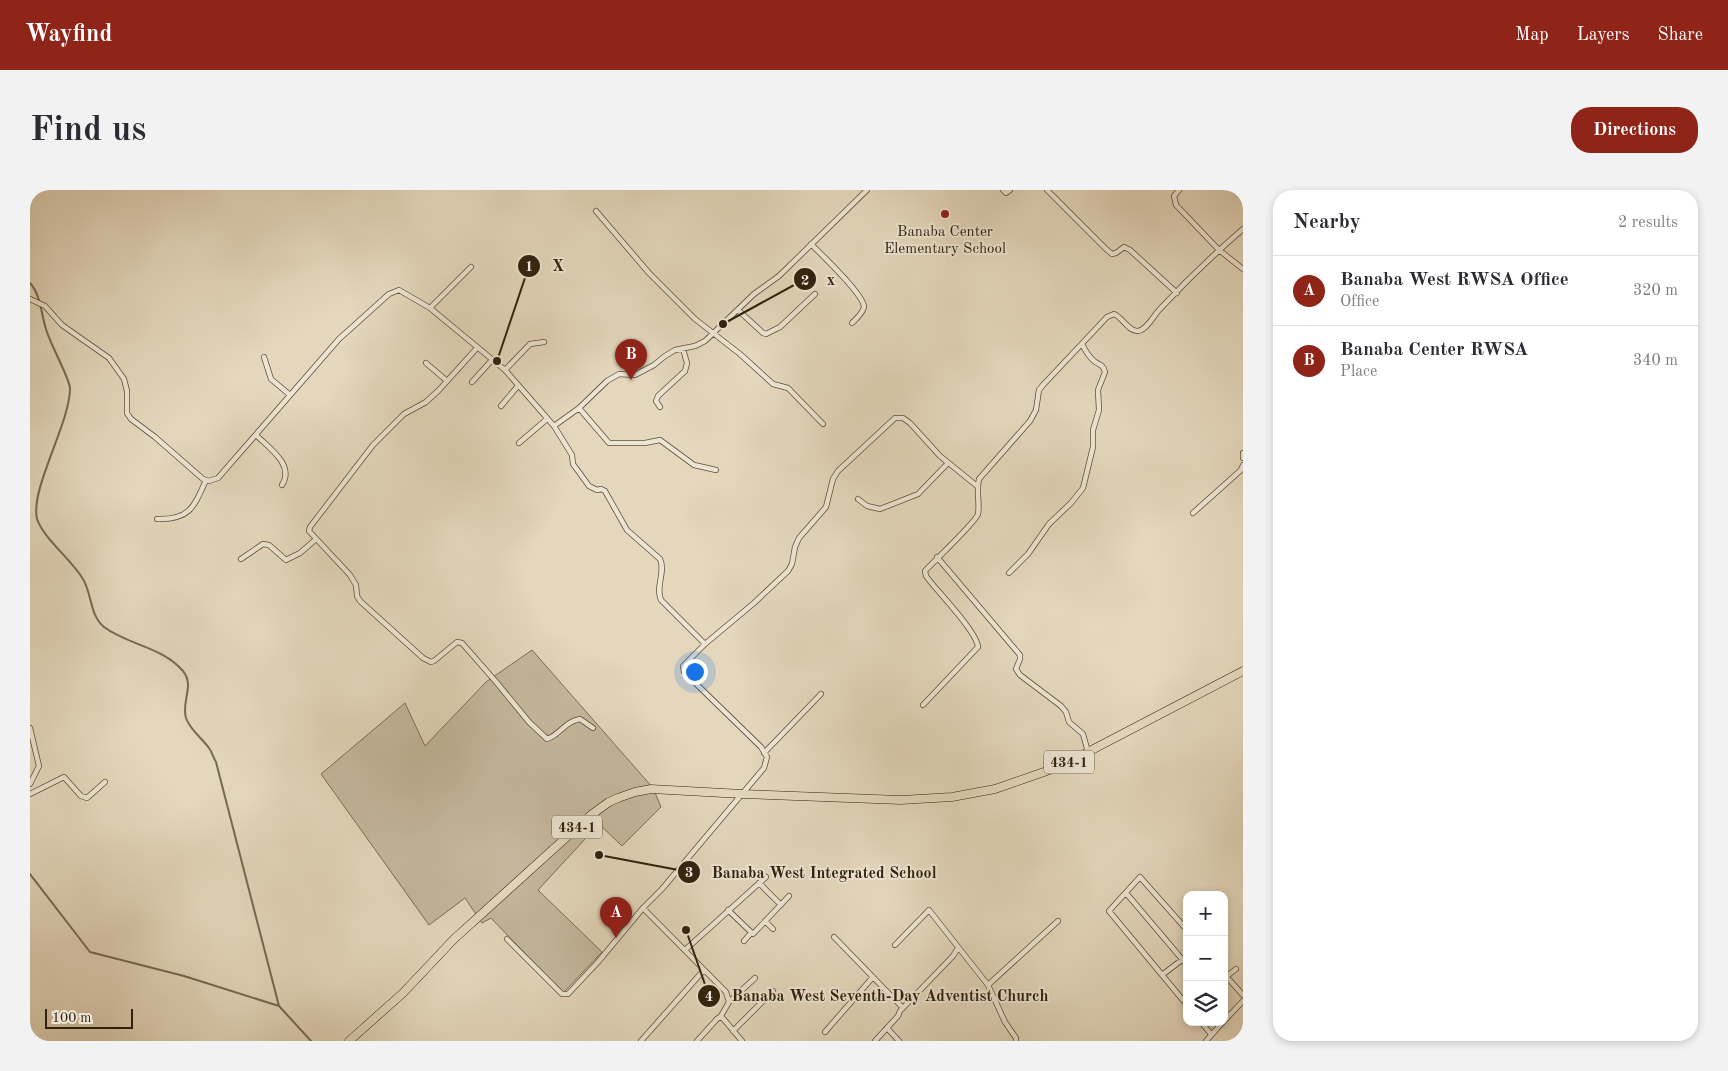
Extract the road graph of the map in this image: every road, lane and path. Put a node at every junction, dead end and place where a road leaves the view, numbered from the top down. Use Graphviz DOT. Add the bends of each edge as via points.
graph roads {
  1 [pos="867,190"];
  2 [pos="1003,190"];
  3 [pos="1010,190"];
  4 [pos="1047,190"];
  5 [pos="1179,190"];
  6 [pos="596,211"];
  7 [pos="1243,229"];
  8 [pos="811,244"];
  9 [pos="1219,250"];
  10 [pos="471,267"];
  11 [pos="1243,269"];
  12 [pos="1177,293"];
  13 [pos="815,294"];
  14 [pos="30,299"];
  15 [pos="430,308"];
  16 [pos="738,310"];
  17 [pos="852,323"];
  18 [pos="713,332"];
  19 [pos="544,342"];
  20 [pos="1082,344"];
  21 [pos="476,348"];
  22 [pos="683,349"];
  23 [pos="264,357"];
  24 [pos="492,360"];
  25 [pos="426,363"];
  26 [pos="504,370"];
  27 [pos="447,381"];
  28 [pos="472,382"];
  29 [pos="518,387"];
  30 [pos="290,395"];
  31 [pos="501,406"];
  32 [pos="660,407"];
  33 [pos="579,408"];
  34 [pos="547,419"];
  35 [pos="823,424"];
  36 [pos="554,426"];
  37 [pos="256,435"];
  38 [pos="519,443"];
  39 [pos="1243,453"];
  40 [pos="1243,458"];
  41 [pos="948,463"];
  42 [pos="1243,465"];
  43 [pos="716,470"];
  44 [pos="206,480"];
  45 [pos="282,485"];
  46 [pos="977,486"];
  47 [pos="858,499"];
  48 [pos="1193,513"];
  49 [pos="157,519"];
  50 [pos="315,540"];
  51 [pos="937,557"];
  52 [pos="242,559"];
  53 [pos="1009,573"];
  54 [pos="705,644"];
  55 [pos="1243,671"];
  56 [pos="821,694"];
  57 [pos="923,705"];
  58 [pos="30,728"];
  59 [pos="593,728"];
  60 [pos="1088,752"];
  61 [pos="764,753"];
  62 [pos="105,782"];
  63 [pos="30,784"];
  64 [pos="30,794"];
  65 [pos="742,794"];
  66 [pos="766,877"];
  67 [pos="759,883"];
  68 [pos="1126,893"];
  69 [pos="789,896"];
  70 [pos="781,905"];
  71 [pos="643,908"];
  72 [pos="728,910"];
  73 [pos="1058,920"];
  74 [pos="765,921"];
  75 [pos="1183,925"];
  76 [pos="773,929"];
  77 [pos="751,933"];
  78 [pos="834,937"];
  79 [pos="507,939"];
  80 [pos="744,941"];
  81 [pos="895,945"];
  82 [pos="958,948"];
  83 [pos="685,950"];
  84 [pos="1183,956"];
  85 [pos="1183,959"];
  86 [pos="1236,969"];
  87 [pos="704,970"];
  88 [pos="1228,973"];
  89 [pos="1162,975"];
  90 [pos="873,977"];
  91 [pos="755,978"];
  92 [pos="1228,978"];
  93 [pos="988,985"];
  94 [pos="774,991"];
  95 [pos="1243,995"];
  96 [pos="1183,1000"];
  97 [pos="1243,1001"];
  98 [pos="729,1002"];
  99 [pos="903,1008"];
  100 [pos="721,1016"];
  101 [pos="1228,1016"];
  102 [pos="1204,1026"];
  103 [pos="1220,1026"];
  104 [pos="887,1028"];
  105 [pos="733,1031"];
  106 [pos="824,1032"];
  107 [pos="1211,1034"];
  108 [pos="349,1041"];
  109 [pos="642,1041"];
  110 [pos="698,1041"];
  111 [pos="742,1041"];
  112 [pos="875,1041"];
  113 [pos="898,1041"];
  114 [pos="1016,1041"];
  115 [pos="1206,1041"];
  1 -- 8 [label="street"];
  2 -- 3 [label="street"];
  4 -- 12 [label="street" via="1112,254 1124,248 1130,250"];
  5 -- 9 [label="street" via="1174,196 1176,204"];
  6 -- 18 [label="street" via="671,295"];
  7 -- 9 [label="street"];
  8 -- 16 [label="street"];
  8 -- 17 [label="street" via="858,293 864,306"];
  9 -- 11 [label="street"];
  9 -- 12 [label="street"];
  10 -- 15 [label="street"];
  12 -- 20 [label="street" via="1143,329 1132,330 1118,316 1111,314"];
  13 -- 16 [label="street" via="780,327 766,334"];
  14 -- 44 [label="street" via="46,306 62,325 109,358 124,379 131,419"];
  15 -- 21 [label="street"];
  15 -- 30 [label="street" via="403,291 389,294 344,333"];
  16 -- 18 [label="street"];
  18 -- 22 [label="street" via="705,341"];
  18 -- 35 [label="street" via="773,384 788,388"];
  19 -- 26 [label="street" via="530,344"];
  20 -- 46 [label="street" via="1039,390 1036,410 1030,421 983,473"];
  20 -- 53 [label="street" via="1105,372 1098,390 1100,410 1093,430 1093,447 1083,488"];
  21 -- 24 [label="street"];
  21 -- 27 [label="street"];
  22 -- 32 [label="street" via="687,363 684,371 658,396 656,401"];
  22 -- 33 [label="street" via="675,350 635,375 619,374"];
  23 -- 30 [label="street" via="272,379"];
  24 -- 26 [label="street"];
  24 -- 28 [label="street"];
  25 -- 27 [label="street"];
  26 -- 29 [label="street"];
  27 -- 50 [label="street" via="426,402 404,414 373,445 310,526 308,531"];
  29 -- 31 [label="street"];
  29 -- 34 [label="street"];
  30 -- 37 [label="street"];
  33 -- 36 [label="street"];
  33 -- 43 [label="street" via="609,443 660,440 694,465"];
  34 -- 36 [label="street"];
  34 -- 38 [label="street"];
  36 -- 54 [label="street" via="588,486 605,491 627,530 660,559 663,564 658,594 661,600"];
  37 -- 44 [label="street" via="218,478 211,482"];
  37 -- 45 [label="street" via="285,466 287,474"];
  39 -- 40 [label="street"];
  41 -- 46 [label="street"];
  41 -- 47 [label="street" via="918,494 880,510"];
  41 -- 54 [label="street" via="910,423 903,418 895,418 838,471 826,507 799,538 788,571"];
  42 -- 48 [label="street"];
  44 -- 49 [label="street" via="197,500 185,513 173,519"];
  46 -- 51 [label="street" via="978,515"];
  50 -- 52 [label="street" via="286,560 269,545 263,544"];
  50 -- 59 [label="street" via="350,575 360,601 423,658 431,662 453,644 462,643 547,739 574,720 580,719"];
  51 -- 57 [label="street" via="925,571 926,576 969,629 978,647"];
  51 -- 60 [label="street" via="1020,655 1016,670 1020,676 1061,706 1069,722 1083,734"];
  54 -- 61 [label="street" via="683,666 684,672"];
  55 -- 60 [label="main road, 434-1"];
  56 -- 61 [label="street"];
  58 -- 63 [label="street" via="39,766"];
  60 -- 65 [label="main road, 434-1" via="1061,766 995,789 952,797 901,800"];
  61 -- 65 [label="street" via="764,768"];
  62 -- 64 [label="street" via="87,798 81,796 64,777"];
  65 -- 71 [label="street"];
  65 -- 108 [label="main road, 434-1" via="651,789 626,794 599,808 454,940 410,988"];
  66 -- 67 [label="street"];
  67 -- 70 [label="street"];
  67 -- 72 [label="street"];
  68 -- 75 [label="street" via="1140,877"];
  68 -- 84 [label="street"];
  68 -- 89 [label="street" via="1109,911"];
  69 -- 70 [label="street"];
  70 -- 74 [label="street"];
  71 -- 79 [label="street" via="598,962 565,995"];
  71 -- 83 [label="street"];
  72 -- 77 [label="street"];
  72 -- 83 [label="street"];
  73 -- 93 [label="street"];
  74 -- 76 [label="street"];
  74 -- 77 [label="street"];
  77 -- 80 [label="street"];
  78 -- 90 [label="street"];
  81 -- 82 [label="street" via="929,910"];
  82 -- 93 [label="street"];
  82 -- 99 [label="street"];
  83 -- 87 [label="street"];
  85 -- 89 [label="street"];
  86 -- 88 [label="street"];
  87 -- 98 [label="street" via="726,992"];
  87 -- 109 [label="street"];
  89 -- 96 [label="street"];
  90 -- 99 [label="street"];
  90 -- 106 [label="street"];
  91 -- 98 [label="street"];
  92 -- 95 [label="street"];
  93 -- 114 [label="street"];
  94 -- 105 [label="street"];
  97 -- 101 [label="street"];
  98 -- 100 [label="street"];
  99 -- 104 [label="street"];
  100 -- 105 [label="street"];
  100 -- 110 [label="street"];
  102 -- 107 [label="street"];
  103 -- 107 [label="street"];
  104 -- 112 [label="street"];
  104 -- 113 [label="street"];
  105 -- 111 [label="street"];
  107 -- 115 [label="street"];
}
